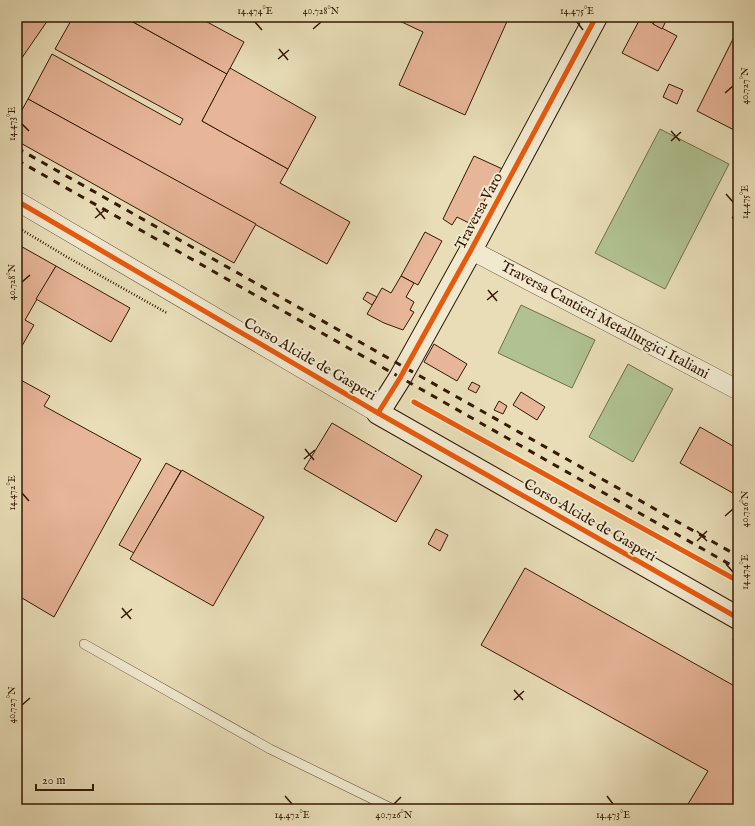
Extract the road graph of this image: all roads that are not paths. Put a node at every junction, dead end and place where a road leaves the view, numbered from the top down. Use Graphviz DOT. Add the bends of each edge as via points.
graph roads {
  1 [pos="596,17"];
  2 [pos="17,201"];
  3 [pos="471,250"];
  4 [pos="738,390"];
  5 [pos="378,413"];
  6 [pos="738,618"];
  7 [pos="84,644"];
  8 [pos="393,809"];
  1 -- 3 [label="street, Traversa Varo"];
  2 -- 5 [label="street, Corso Alcide de Gasperi"];
  3 -- 4 [label="street, Traversa Cantieri Metallurgici Italiani"];
  3 -- 5 [label="street, Traversa Varo"];
  5 -- 6 [label="street, Corso Alcide de Gasperi"];
  7 -- 8 [label="lane" via="270,749"];
}
